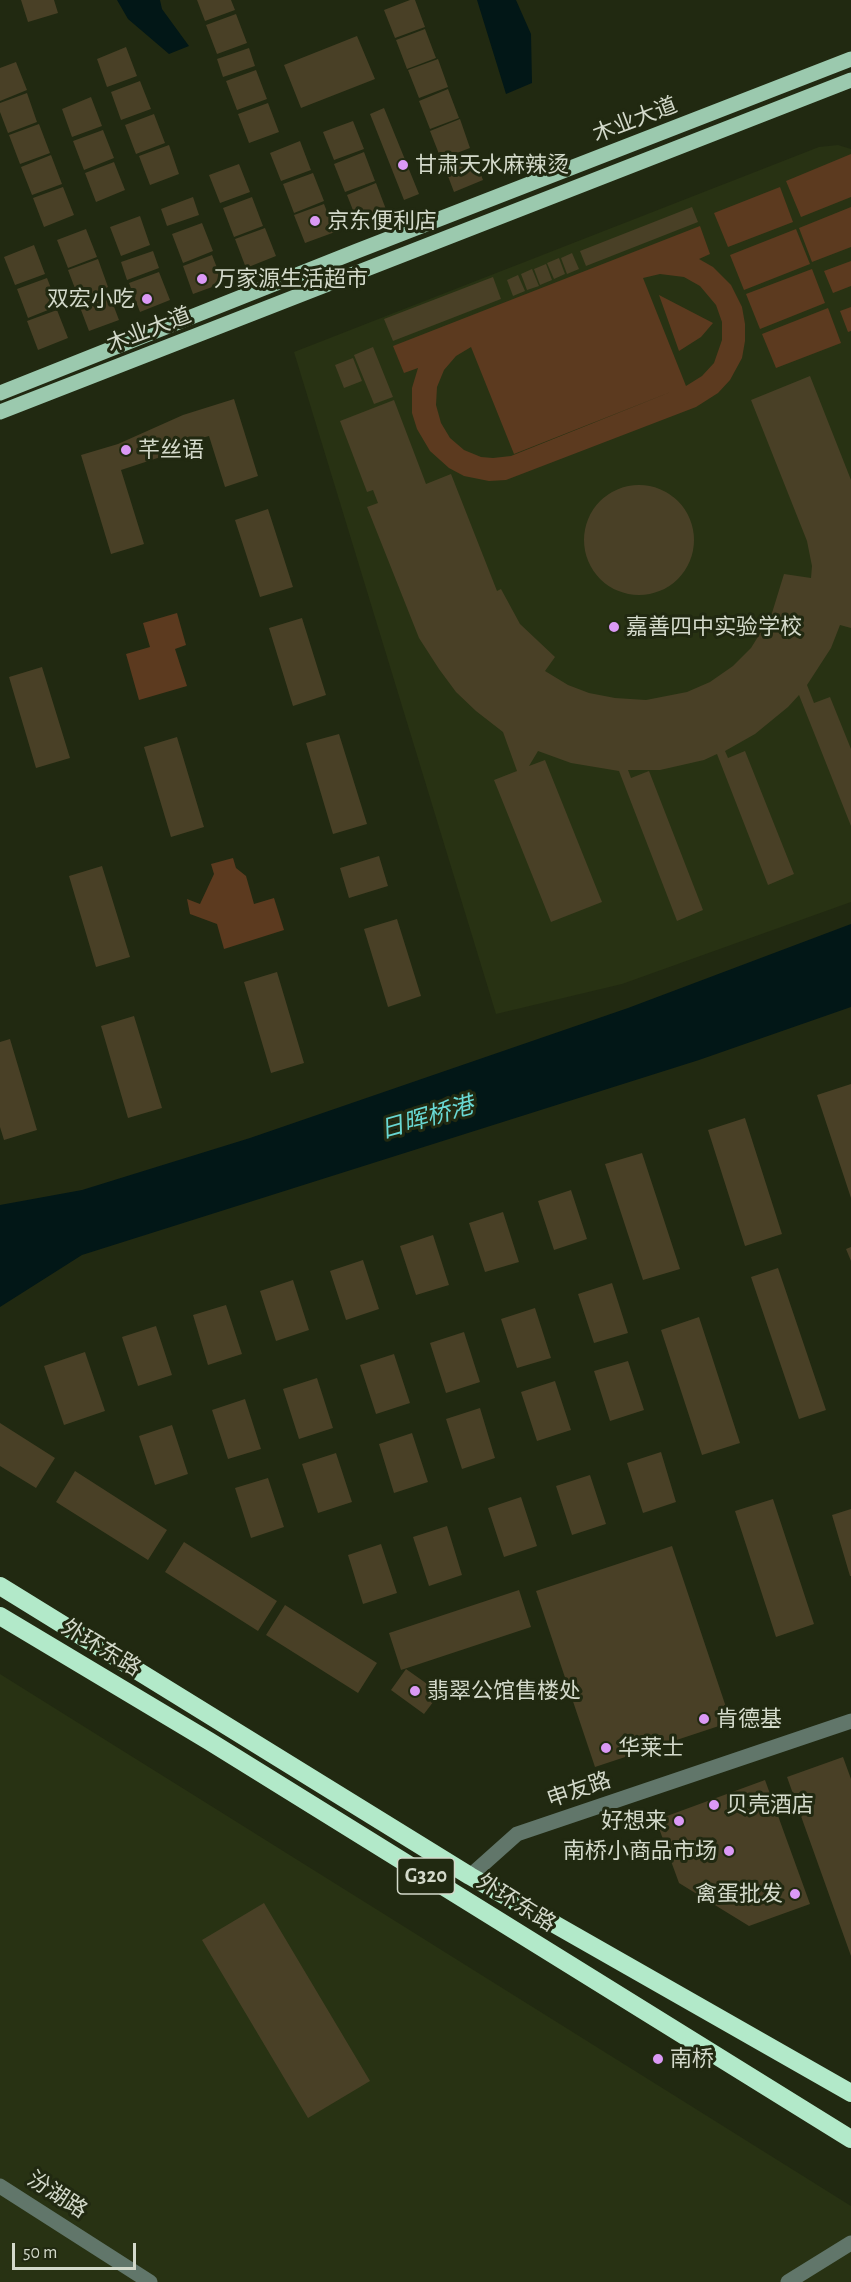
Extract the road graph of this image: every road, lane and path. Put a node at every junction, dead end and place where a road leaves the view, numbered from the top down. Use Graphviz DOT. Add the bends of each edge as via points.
graph roads {
  1 [pos="851,59"];
  2 [pos="851,80"];
  3 [pos="0,393"];
  4 [pos="0,412"];
  5 [pos="0,1586"];
  6 [pos="0,1616"];
  7 [pos="851,1721"];
  8 [pos="470,1876"];
  9 [pos="851,2093"];
  10 [pos="851,2139"];
  11 [pos="0,2186"];
  12 [pos="851,2243"];
  13 [pos="150,2282"];
  14 [pos="788,2282"];
  1 -- 3 [label="main road, 木业大道"];
  2 -- 4 [label="main road, 木业大道"];
  5 -- 8 [label="highway, 外环东路"];
  6 -- 10 [label="highway, 外环东路 / G320"];
  7 -- 8 [label="street, 申友路" via="517,1834"];
  8 -- 9 [label="highway, 外环东路"];
  11 -- 13 [label="street, 汾湖路"];
  12 -- 14 [label="street"];
}
